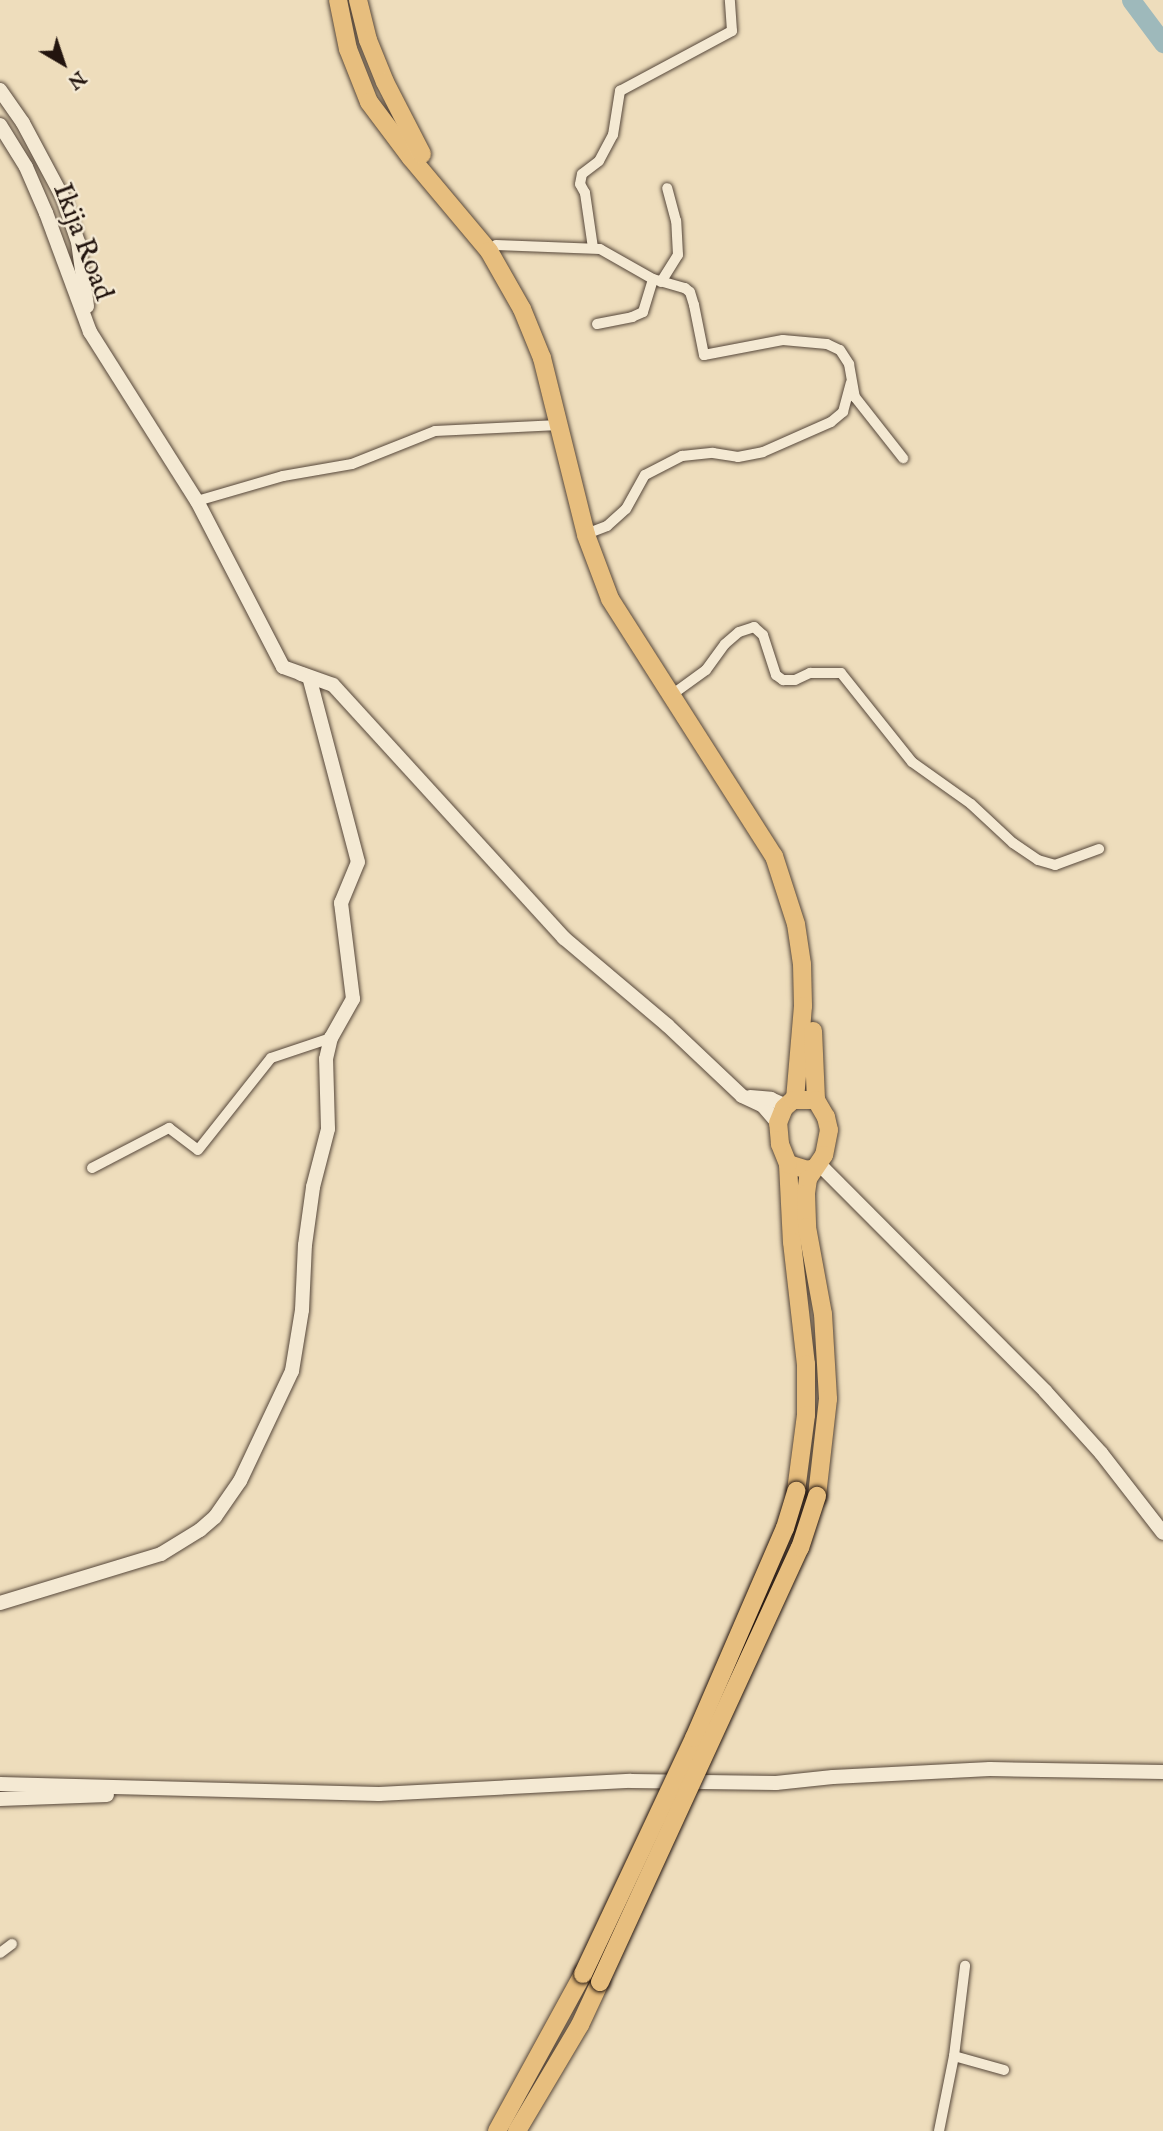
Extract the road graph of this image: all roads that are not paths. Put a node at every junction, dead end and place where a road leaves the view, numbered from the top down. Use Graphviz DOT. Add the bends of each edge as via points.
graph roads {
  1 [pos="338,0"];
  2 [pos="358,0"];
  3 [pos="730,0"];
  4 [pos="0,90"];
  5 [pos="0,125"];
  6 [pos="667,188"];
  7 [pos="496,245"];
  8 [pos="593,248"];
  9 [pos="657,280"];
  10 [pos="597,324"];
  11 [pos="90,332"];
  12 [pos="851,380"];
  13 [pos="559,425"];
  14 [pos="903,458"];
  15 [pos="197,501"];
  16 [pos="594,531"];
  17 [pos="283,667"];
  18 [pos="677,691"];
  19 [pos="1099,849"];
  20 [pos="331,1038"];
  21 [pos="742,1096"];
  22 [pos="816,1100"];
  23 [pos="791,1103"];
  24 [pos="778,1123"];
  25 [pos="829,1139"];
  26 [pos="788,1164"];
  27 [pos="816,1166"];
  28 [pos="92,1168"];
  29 [pos="833,1181"];
  30 [pos="1163,1533"];
  31 [pos="0,1603"];
  32 [pos="1163,1772"];
  33 [pos="0,1784"];
  34 [pos="237,1790"];
  35 [pos="0,1799"];
  36 [pos="12,1944"];
  37 [pos="0,1953"];
  38 [pos="965,1966"];
  39 [pos="954,2056"];
  40 [pos="1004,2070"];
  41 [pos="940,2128"];
  42 [pos="497,2131"];
  43 [pos="517,2131"];
  44 [pos="952,2131"];
  1 -- 13 [label="main road" via="348,49 369,102 489,251 514,292 542,358"];
  2 -- 7 [label="main road" via="368,40 410,136 437,176"];
  3 -- 8 [label="street" via="732,32 620,91 615,128 606,149 596,165 582,174 580,184"];
  4 -- 11 [label="street, Ikija Road" via="63,198 78,242"];
  5 -- 11 [label="street, Ikija Road" via="26,167"];
  6 -- 9 [label="street" via="676,221 678,255"];
  7 -- 8 [label="street"];
  7 -- 16 [label="main road" via="531,303 549,350"];
  8 -- 9 [label="street" via="611,252"];
  9 -- 10 [label="street" via="642,312"];
  9 -- 12 [label="street" via="690,292 704,355 778,340 827,344 845,357"];
  11 -- 15 [label="street"];
  12 -- 14 [label="street" via="855,397"];
  12 -- 16 [label="street" via="843,412 831,422 763,452 738,457 713,453 682,456 645,475 626,509"];
  13 -- 15 [label="street" via="435,431 352,464 283,476"];
  13 -- 23 [label="main road" via="586,535 610,599 764,838 786,890 802,964 803,1018"];
  15 -- 17 [label="street"];
  16 -- 18 [label="main road" via="617,596"];
  17 -- 20 [label="street" via="309,677 359,862 341,903 353,999"];
  17 -- 21 [label="street" via="333,685 565,938"];
  18 -- 19 [label="street" via="706,670 725,643 754,627 763,635 776,675 795,680 810,673 841,673 912,762 1038,860 1055,865"];
  18 -- 22 [label="main road" via="774,834 797,884 812,965"];
  20 -- 28 [label="street" via="271,1058 198,1150 169,1128"];
  20 -- 31 [label="street" via="326,1059 328,1129 313,1187 292,1371 240,1481 215,1517 161,1554"];
  21 -- 23 [label="street"];
  21 -- 24 [label="street" via="763,1106"];
  22 -- 23 [label="main road"];
  22 -- 25 [label="main road" via="826,1117"];
  23 -- 24 [label="main road"];
  24 -- 26 [label="main road"];
  25 -- 27 [label="main road"];
  25 -- 29 [label="street"];
  26 -- 27 [label="main road" via="808,1170"];
  26 -- 42 [label="main road, bridge" via="806,1364 806,1415 796,1491 785,1528 699,1726 583,1973"];
  27 -- 29 [label="street"];
  27 -- 43 [label="main road, bridge" via="806,1194 807,1227 823,1314 828,1399 817,1496 800,1548 580,2025"];
  29 -- 30 [label="street" via="1045,1391"];
  32 -- 34 [label="street" via="990,1769 776,1783 631,1781 379,1794"];
  33 -- 34 [label="street"];
  34 -- 35 [label="street"];
  36 -- 37 [label="street"];
  38 -- 39 [label="street"];
  39 -- 40 [label="street"];
  39 -- 41 [label="street"];
  41 -- 44 [label="street"];
}
